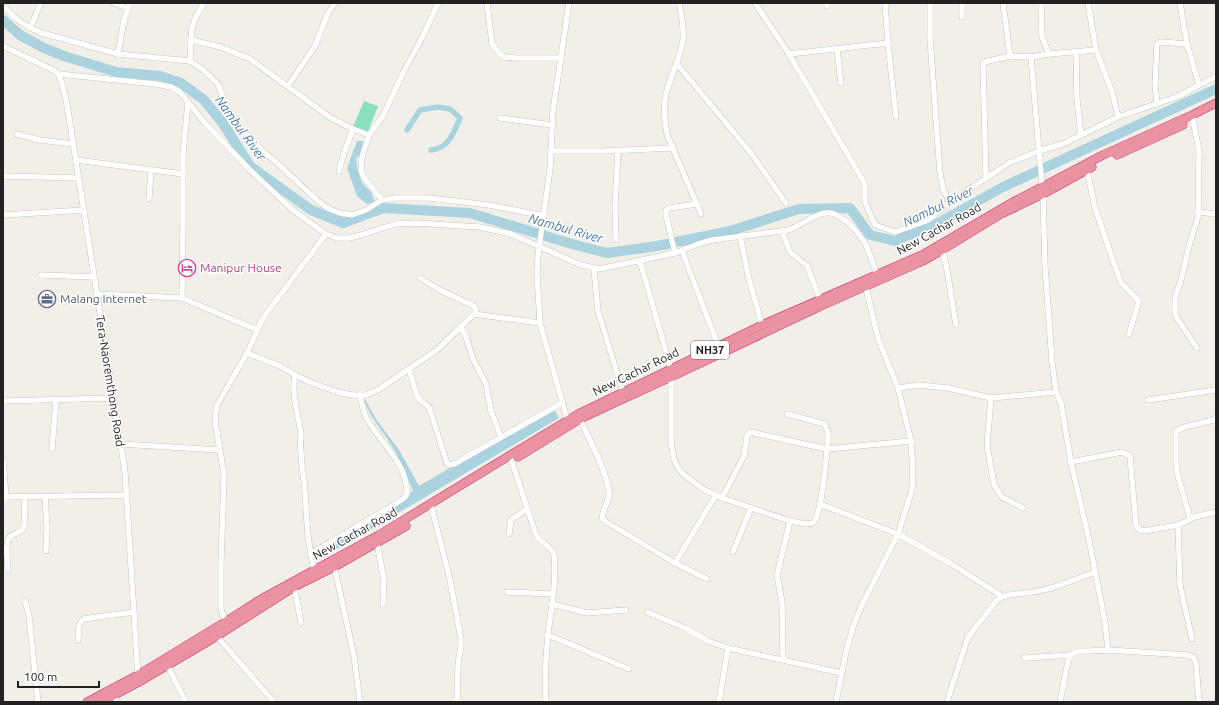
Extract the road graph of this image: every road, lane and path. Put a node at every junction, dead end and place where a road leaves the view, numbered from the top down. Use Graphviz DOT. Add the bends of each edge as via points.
graph roads {
  1 [pos="41,3"];
  2 [pos="114,3"];
  3 [pos="204,3"];
  4 [pos="335,3"];
  5 [pos="438,3"];
  6 [pos="487,3"];
  7 [pos="569,3"];
  8 [pos="680,3"];
  9 [pos="755,3"];
  10 [pos="885,3"];
  11 [pos="930,3"];
  12 [pos="962,3"];
  13 [pos="1003,3"];
  14 [pos="1041,3"];
  15 [pos="1088,3"];
  16 [pos="1180,3"];
  17 [pos="3,6"];
  18 [pos="129,6"];
  19 [pos="962,17"];
  20 [pos="30,28"];
  21 [pos="190,40"];
  22 [pos="888,43"];
  23 [pos="1187,44"];
  24 [pos="3,46"];
  25 [pos="837,50"];
  26 [pos="1096,50"];
  27 [pos="1076,52"];
  28 [pos="118,54"];
  29 [pos="789,54"];
  30 [pos="1049,54"];
  31 [pos="1010,56"];
  32 [pos="1031,57"];
  33 [pos="560,58"];
  34 [pos="190,61"];
  35 [pos="677,64"];
  36 [pos="59,74"];
  37 [pos="1216,77"];
  38 [pos="841,83"];
  39 [pos="1199,84"];
  40 [pos="288,86"];
  41 [pos="188,103"];
  42 [pos="1216,103"];
  43 [pos="1157,104"];
  44 [pos="1216,108"];
  45 [pos="1118,116"];
  46 [pos="896,117"];
  47 [pos="500,118"];
  48 [pos="1193,118"];
  49 [pos="552,125"];
  50 [pos="353,129"];
  51 [pos="17,134"];
  52 [pos="369,135"];
  53 [pos="1081,135"];
  54 [pos="74,144"];
  55 [pos="673,148"];
  56 [pos="618,150"];
  57 [pos="551,151"];
  58 [pos="1039,152"];
  59 [pos="76,160"];
  60 [pos="151,170"];
  61 [pos="1087,170"];
  62 [pos="339,171"];
  63 [pos="183,174"];
  64 [pos="3,176"];
  65 [pos="78,178"];
  66 [pos="986,178"];
  67 [pos="1043,190"];
  68 [pos="149,199"];
  69 [pos="382,200"];
  70 [pos="950,202"];
  71 [pos="786,203"];
  72 [pos="697,204"];
  73 [pos="84,210"];
  74 [pos="1198,212"];
  75 [pos="701,214"];
  76 [pos="1216,214"];
  77 [pos="3,215"];
  78 [pos="544,217"];
  79 [pos="782,231"];
  80 [pos="326,234"];
  81 [pos="740,236"];
  82 [pos="616,240"];
  83 [pos="540,243"];
  84 [pos="942,250"];
  85 [pos="682,251"];
  86 [pos="675,252"];
  87 [pos="640,261"];
  88 [pos="594,269"];
  89 [pos="41,275"];
  90 [pos="877,275"];
  91 [pos="94,277"];
  92 [pos="420,278"];
  93 [pos="865,284"];
  94 [pos="96,294"];
  95 [pos="182,298"];
  96 [pos="820,299"];
  97 [pos="474,314"];
  98 [pos="540,323"];
  99 [pos="777,323"];
  100 [pos="762,325"];
  101 [pos="956,325"];
  102 [pos="461,327"];
  103 [pos="257,330"];
  104 [pos="1129,334"];
  105 [pos="1197,348"];
  106 [pos="720,350"];
  107 [pos="247,353"];
  108 [pos="409,369"];
  109 [pos="671,373"];
  110 [pos="295,375"];
  111 [pos="898,388"];
  112 [pos="1216,390"];
  113 [pos="623,392"];
  114 [pos="1056,392"];
  115 [pos="360,395"];
  116 [pos="113,398"];
  117 [pos="991,398"];
  118 [pos="56,400"];
  119 [pos="1148,400"];
  120 [pos="3,401"];
  121 [pos="562,403"];
  122 [pos="787,414"];
  123 [pos="579,417"];
  124 [pos="1216,418"];
  125 [pos="568,423"];
  126 [pos="501,438"];
  127 [pos="911,441"];
  128 [pos="121,444"];
  129 [pos="52,449"];
  130 [pos="827,449"];
  131 [pos="219,450"];
  132 [pos="511,459"];
  133 [pos="3,460"];
  134 [pos="1071,462"];
  135 [pos="127,495"];
  136 [pos="716,495"];
  137 [pos="45,496"];
  138 [pos="5,497"];
  139 [pos="25,498"];
  140 [pos="722,498"];
  141 [pos="820,504"];
  142 [pos="431,508"];
  143 [pos="751,508"];
  144 [pos="1023,508"];
  145 [pos="527,510"];
  146 [pos="1216,512"];
  147 [pos="1190,518"];
  148 [pos="790,521"];
  149 [pos="1178,525"];
  150 [pos="509,534"];
  151 [pos="898,534"];
  152 [pos="377,543"];
  153 [pos="46,551"];
  154 [pos="733,552"];
  155 [pos="310,554"];
  156 [pos="675,563"];
  157 [pos="334,564"];
  158 [pos="8,570"];
  159 [pos="1095,572"];
  160 [pos="315,574"];
  161 [pos="707,579"];
  162 [pos="294,584"];
  163 [pos="507,592"];
  164 [pos="553,594"];
  165 [pos="1002,596"];
  166 [pos="26,601"];
  167 [pos="383,604"];
  168 [pos="552,604"];
  169 [pos="626,610"];
  170 [pos="134,612"];
  171 [pos="647,612"];
  172 [pos="301,622"];
  173 [pos="227,625"];
  174 [pos="214,633"];
  175 [pos="548,635"];
  176 [pos="1192,639"];
  177 [pos="78,640"];
  178 [pos="728,648"];
  179 [pos="1108,650"];
  180 [pos="1071,655"];
  181 [pos="1024,658"];
  182 [pos="783,660"];
  183 [pos="166,662"];
  184 [pos="630,669"];
  185 [pos="841,673"];
  186 [pos="138,678"];
  187 [pos="115,699"];
  188 [pos="38,702"];
  189 [pos="87,702"];
  190 [pos="101,702"];
  191 [pos="186,702"];
  192 [pos="274,702"];
  193 [pos="360,702"];
  194 [pos="457,702"];
  195 [pos="546,702"];
  196 [pos="719,702"];
  197 [pos="836,702"];
  198 [pos="947,702"];
  199 [pos="1060,702"];
  200 [pos="1199,702"];
  1 -- 20 [label="street"];
  2 -- 18 [label="street"];
  3 -- 21 [label="street" via="194,19"];
  4 -- 40 [label="street" via="328,13 315,46"];
  5 -- 52 [label="street" via="383,116"];
  6 -- 33 [label="street" via="492,44 504,57"];
  7 -- 33 [label="street"];
  8 -- 35 [label="street" via="683,33"];
  9 -- 29 [label="street"];
  10 -- 22 [label="street"];
  11 -- 70 [label="street" via="930,39 940,173 943,189"];
  12 -- 19 [label="street"];
  13 -- 31 [label="street"];
  14 -- 30 [label="street" via="1042,37"];
  15 -- 26 [label="street"];
  16 -- 23 [label="street"];
  17 -- 20 [label="street"];
  18 -- 28 [label="street"];
  20 -- 28 [label="street" via="42,34"];
  21 -- 34 [label="street"];
  21 -- 40 [label="street" via="221,47 250,59"];
  22 -- 25 [label="street"];
  22 -- 46 [label="street"];
  23 -- 39 [label="street"];
  23 -- 43 [label="street" via="1157,44"];
  24 -- 36 [label="street"];
  25 -- 29 [label="street"];
  25 -- 38 [label="street"];
  26 -- 27 [label="street"];
  26 -- 45 [label="street"];
  27 -- 30 [label="street"];
  27 -- 53 [label="street"];
  28 -- 34 [label="street"];
  29 -- 70 [label="street" via="865,184 865,202 875,225 895,232 929,220"];
  30 -- 32 [label="street"];
  31 -- 32 [label="street"];
  31 -- 66 [label="street" via="983,64"];
  32 -- 58 [label="street"];
  33 -- 49 [label="street"];
  34 -- 69 [label="street" via="218,84 228,110 239,127 319,202 329,209 352,215"];
  35 -- 55 [label="street" via="665,100 666,129"];
  35 -- 71 [label="street" via="751,153"];
  36 -- 41 [label="street" via="171,88 180,92"];
  36 -- 54 [label="street, Tera-Naoremthong Road"];
  37 -- 39 [label="street"];
  39 -- 43 [label="street" via="1179,96"];
  40 -- 50 [label="street" via="330,118"];
  41 -- 63 [label="street" via="184,129"];
  41 -- 80 [label="street" via="249,169 294,211"];
  42 -- 48 [label="highway, New Cachar Road / NH37"];
  43 -- 45 [label="street"];
  44 -- 48 [label="highway, New Cachar Road / NH37"];
  45 -- 53 [label="street"];
  47 -- 49 [label="street"];
  48 -- 61 [label="highway, New Cachar Road / NH37"];
  48 -- 67 [label="highway, New Cachar Road / NH37" via="1117,148"];
  48 -- 74 [label="street" via="1199,151"];
  49 -- 57 [label="street"];
  50 -- 52 [label="street"];
  50 -- 62 [label="street"];
  51 -- 54 [label="street" via="39,140"];
  52 -- 69 [label="street" via="361,172"];
  53 -- 58 [label="street"];
  54 -- 59 [label="street, Tera-Naoremthong Road"];
  55 -- 56 [label="street"];
  55 -- 72 [label="street"];
  56 -- 57 [label="street"];
  56 -- 82 [label="street"];
  57 -- 78 [label="street"];
  58 -- 66 [label="street" via="1009,163"];
  58 -- 67 [label="street"];
  59 -- 60 [label="street"];
  59 -- 65 [label="street, Tera-Naoremthong Road"];
  60 -- 63 [label="street"];
  60 -- 68 [label="street"];
  61 -- 67 [label="highway, New Cachar Road / NH37"];
  61 -- 104 [label="street" via="1095,208 1121,283 1139,301"];
  63 -- 95 [label="street"];
  64 -- 65 [label="street"];
  65 -- 73 [label="street, Tera-Naoremthong Road"];
  66 -- 70 [label="street"];
  67 -- 84 [label="highway, New Cachar Road / NH37"];
  67 -- 90 [label="highway, New Cachar Road / NH37" via="998,210 924,254"];
  67 -- 114 [label="street" via="1045,266"];
  69 -- 78 [label="street" via="429,198 489,205"];
  72 -- 75 [label="street"];
  72 -- 86 [label="street" via="666,210"];
  73 -- 77 [label="street"];
  73 -- 91 [label="street, Tera-Naoremthong Road"];
  74 -- 76 [label="street"];
  74 -- 105 [label="street" via="1175,298 1175,315"];
  78 -- 83 [label="street"];
  79 -- 81 [label="street"];
  79 -- 90 [label="street" via="824,213 838,215 864,241"];
  79 -- 96 [label="street" via="790,252 807,266"];
  80 -- 83 [label="street" via="337,238 349,238 395,224 416,223 493,229"];
  80 -- 103 [label="street" via="263,318"];
  81 -- 85 [label="street" via="712,240"];
  81 -- 100 [label="street"];
  83 -- 88 [label="street" via="581,265"];
  83 -- 98 [label="street" via="537,273"];
  84 -- 93 [label="highway, New Cachar Road / NH37"];
  84 -- 101 [label="street"];
  85 -- 86 [label="street"];
  85 -- 106 [label="street"];
  86 -- 87 [label="street"];
  87 -- 88 [label="street"];
  87 -- 109 [label="street"];
  88 -- 113 [label="street" via="598,311"];
  89 -- 91 [label="street"];
  90 -- 93 [label="highway, New Cachar Road / NH37"];
  91 -- 94 [label="street, Tera-Naoremthong Road"];
  92 -- 97 [label="street" via="474,306"];
  93 -- 96 [label="highway, New Cachar Road / NH37"];
  93 -- 99 [label="highway, New Cachar Road / NH37"];
  93 -- 111 [label="street" via="878,338"];
  94 -- 95 [label="street"];
  94 -- 116 [label="street, Tera-Naoremthong Road"];
  95 -- 103 [label="street"];
  96 -- 99 [label="highway, New Cachar Road / NH37"];
  97 -- 98 [label="street"];
  97 -- 102 [label="street"];
  98 -- 121 [label="street"];
  99 -- 100 [label="highway, New Cachar Road / NH37"];
  99 -- 106 [label="highway, New Cachar Road / NH37"];
  100 -- 106 [label="highway, New Cachar Road / NH37"];
  102 -- 108 [label="street" via="438,349"];
  102 -- 126 [label="street" via="486,384 491,411"];
  103 -- 107 [label="street"];
  106 -- 109 [label="highway, New Cachar Road / NH37"];
  107 -- 110 [label="street"];
  107 -- 131 [label="street" via="217,405 215,417"];
  108 -- 115 [label="street" via="373,393"];
  108 -- 126 [label="street" via="417,396 428,407 448,464 454,464"];
  109 -- 113 [label="highway, New Cachar Road / NH37"];
  109 -- 123 [label="highway, New Cachar Road / NH37"];
  109 -- 136 [label="street" via="671,442 674,459 682,473"];
  110 -- 115 [label="street" via="341,393"];
  110 -- 155 [label="street" via="294,397 300,431"];
  111 -- 117 [label="street" via="918,385 948,388"];
  111 -- 127 [label="street"];
  112 -- 119 [label="street"];
  113 -- 123 [label="highway, New Cachar Road / NH37"];
  114 -- 117 [label="street"];
  114 -- 134 [label="street" via="1061,402"];
  115 -- 155 [label="street" via="365,416 399,466 407,494 395,504"];
  116 -- 118 [label="street"];
  116 -- 128 [label="street, Tera-Naoremthong Road"];
  117 -- 144 [label="street" via="987,445 994,486 1002,497"];
  118 -- 120 [label="street"];
  118 -- 129 [label="street"];
  121 -- 125 [label="street"];
  121 -- 126 [label="street"];
  122 -- 130 [label="street" via="825,424"];
  123 -- 125 [label="highway, New Cachar Road / NH37"];
  123 -- 156 [label="street" via="598,457 609,492 603,520"];
  124 -- 147 [label="street" via="1176,431 1176,464"];
  125 -- 132 [label="highway, New Cachar Road / NH37"];
  127 -- 130 [label="street"];
  127 -- 151 [label="street" via="912,490"];
  128 -- 131 [label="street"];
  128 -- 135 [label="street, Tera-Naoremthong Road"];
  130 -- 140 [label="street" via="750,432 744,456"];
  130 -- 141 [label="street"];
  131 -- 173 [label="street" via="224,475 220,599 221,612"];
  132 -- 142 [label="highway, New Cachar Road / NH37"];
  132 -- 145 [label="street"];
  133 -- 138 [label="street"];
  134 -- 149 [label="street" via="1122,452 1130,456 1136,526 1145,531"];
  134 -- 159 [label="street"];
  135 -- 137 [label="street"];
  135 -- 170 [label="street, Tera-Naoremthong Road"];
  136 -- 140 [label="street"];
  136 -- 156 [label="street"];
  137 -- 139 [label="street"];
  137 -- 153 [label="street"];
  138 -- 139 [label="street"];
  139 -- 158 [label="street" via="24,528 8,541"];
  140 -- 143 [label="street"];
  141 -- 148 [label="street" via="817,518 813,523"];
  141 -- 151 [label="street"];
  142 -- 152 [label="highway, New Cachar Road / NH37"];
  142 -- 157 [label="highway, New Cachar Road / NH37"];
  142 -- 194 [label="street" via="450,580 461,639"];
  143 -- 148 [label="street"];
  143 -- 154 [label="street"];
  145 -- 150 [label="street" via="511,520"];
  145 -- 164 [label="street" via="536,535 554,554"];
  146 -- 147 [label="street"];
  147 -- 149 [label="street"];
  148 -- 182 [label="street" via="777,575 782,602"];
  149 -- 176 [label="street" via="1180,585"];
  151 -- 165 [label="street"];
  151 -- 185 [label="street" via="861,607"];
  152 -- 157 [label="highway, New Cachar Road / NH37"];
  152 -- 167 [label="street" via="384,580"];
  155 -- 160 [label="street"];
  156 -- 161 [label="street"];
  157 -- 160 [label="highway, New Cachar Road / NH37"];
  157 -- 193 [label="street" via="354,656"];
  159 -- 165 [label="street" via="1047,590"];
  159 -- 179 [label="street" via="1106,622"];
  160 -- 162 [label="highway, New Cachar Road / NH37"];
  162 -- 172 [label="street"];
  162 -- 173 [label="highway, New Cachar Road / NH37" via="263,598"];
  163 -- 164 [label="street"];
  164 -- 168 [label="street"];
  165 -- 198 [label="street" via="996,600 968,637"];
  166 -- 188 [label="street"];
  168 -- 169 [label="street" via="587,613"];
  168 -- 175 [label="street"];
  170 -- 177 [label="street" via="83,620 79,625"];
  170 -- 186 [label="street, Tera-Naoremthong Road"];
  171 -- 178 [label="street"];
  173 -- 174 [label="highway, New Cachar Road / NH37"];
  174 -- 183 [label="highway, New Cachar Road / NH37"];
  174 -- 192 [label="street"];
  175 -- 184 [label="street"];
  175 -- 195 [label="street"];
  178 -- 182 [label="street"];
  178 -- 196 [label="street"];
  179 -- 180 [label="street" via="1078,651"];
  179 -- 200 [label="street" via="1188,655 1194,658"];
  180 -- 181 [label="street"];
  180 -- 199 [label="street"];
  182 -- 185 [label="street"];
  183 -- 186 [label="highway, New Cachar Road / NH37"];
  183 -- 191 [label="street"];
  185 -- 197 [label="street"];
  186 -- 187 [label="highway, New Cachar Road / NH37"];
  186 -- 189 [label="highway, New Cachar Road / NH37"];
  187 -- 190 [label="highway, New Cachar Road / NH37"];
}
